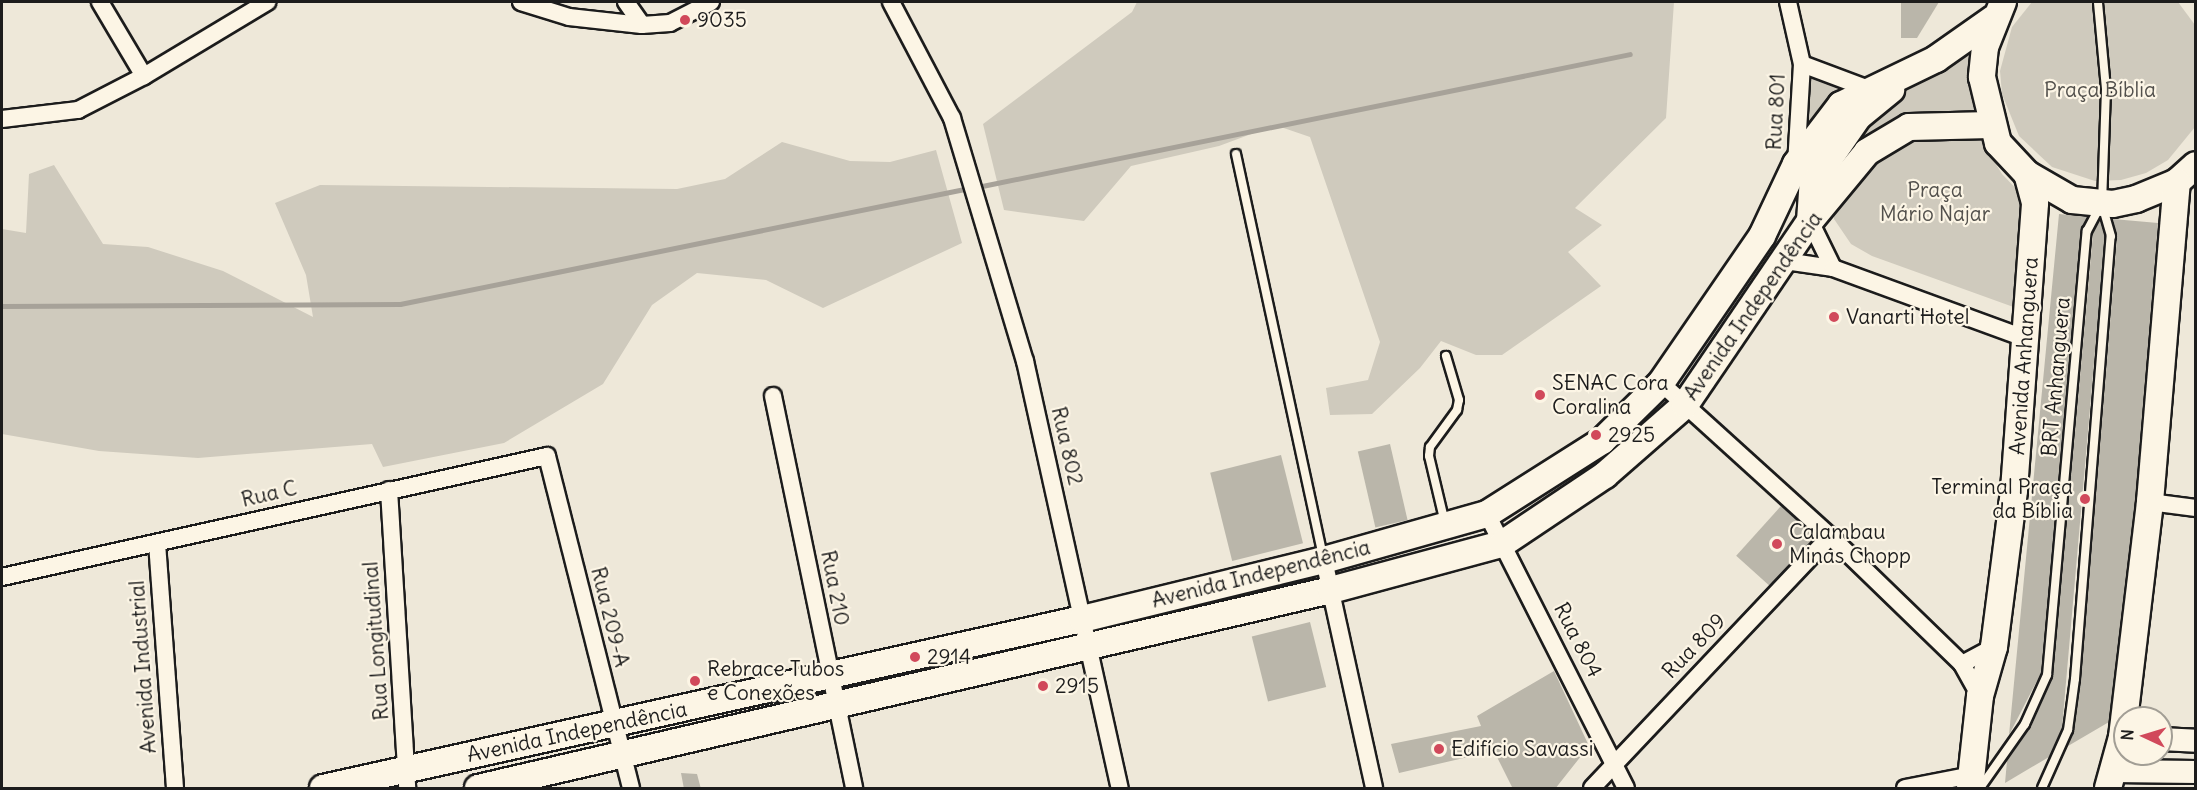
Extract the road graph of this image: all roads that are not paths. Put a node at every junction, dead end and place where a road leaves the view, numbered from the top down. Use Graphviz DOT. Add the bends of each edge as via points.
graph roads {
  1 [pos="100,2"];
  2 [pos="267,2"];
  3 [pos="521,2"];
  4 [pos="626,2"];
  5 [pos="711,2"];
  6 [pos="891,2"];
  7 [pos="1788,2"];
  8 [pos="2098,2"];
  9 [pos="2000,6"];
  10 [pos="642,26"];
  11 [pos="1936,59"];
  12 [pos="1802,64"];
  13 [pos="144,76"];
  14 [pos="1871,90"];
  15 [pos="2,119"];
  16 [pos="1991,125"];
  17 [pos="1236,154"];
  18 [pos="1796,164"];
  19 [pos="2027,174"];
  20 [pos="2187,177"];
  21 [pos="2102,204"];
  22 [pos="1810,221"];
  23 [pos="1785,261"];
  24 [pos="1833,268"];
  25 [pos="2024,338"];
  26 [pos="1446,356"];
  27 [pos="1661,383"];
  28 [pos="773,396"];
  29 [pos="1685,405"];
  30 [pos="547,456"];
  31 [pos="389,490"];
  32 [pos="2150,502"];
  33 [pos="2196,508"];
  34 [pos="1487,514"];
  35 [pos="1446,526"];
  36 [pos="1830,536"];
  37 [pos="157,543"];
  38 [pos="1502,544"];
  39 [pos="1324,560"];
  40 [pos="2,577"];
  41 [pos="1331,590"];
  42 [pos="1082,619"];
  43 [pos="1089,647"];
  44 [pos="1994,647"];
  45 [pos="1962,664"];
  46 [pos="830,677"];
  47 [pos="1980,696"];
  48 [pos="2127,706"];
  49 [pos="836,707"];
  50 [pos="612,723"];
  51 [pos="2173,740"];
  52 [pos="2196,741"];
  53 [pos="624,758"];
  54 [pos="1615,761"];
  55 [pos="2196,772"];
  56 [pos="407,779"];
  57 [pos="2111,780"];
  58 [pos="1974,784"];
  59 [pos="175,789"];
  60 [pos="323,789"];
  61 [pos="478,789"];
  62 [pos="631,789"];
  63 [pos="854,789"];
  64 [pos="1120,789"];
  65 [pos="1374,789"];
  66 [pos="1592,789"];
  67 [pos="1626,789"];
  68 [pos="1905,789"];
  69 [pos="2042,789"];
  1 -- 13 [label="street"];
  2 -- 13 [label="street"];
  3 -- 10 [label="street" via="569,17"];
  4 -- 10 [label="street"];
  5 -- 10 [label="street" via="670,23"];
  6 -- 42 [label="street, Rua 802" via="952,118 1025,362"];
  7 -- 12 [label="street, Rua 801"];
  8 -- 21 [label="lane, BRT Anhanguera" via="2106,88"];
  9 -- 11 [label="main road, Avenida Independência"];
  9 -- 16 [label="main road" via="1985,46 1982,77"];
  11 -- 14 [label="main road, Avenida Independência"];
  11 -- 22 [label="main road" via="1858,117 1813,182"];
  12 -- 14 [label="street, Rua 801"];
  12 -- 18 [label="street, Rua 801"];
  13 -- 15 [label="street" via="78,110"];
  14 -- 18 [label="main road, Avenida Independência" via="1841,105"];
  16 -- 19 [label="main road" via="1998,143"];
  16 -- 22 [label="main road, Avenida Independência" via="1909,127 1867,152"];
  17 -- 39 [label="lane"];
  18 -- 27 [label="main road, Avenida Independência" via="1762,236"];
  19 -- 21 [label="main road" via="2072,200"];
  19 -- 25 [label="main road, Avenida Anhanguera" via="2035,203"];
  20 -- 21 [label="main road" via="2124,203"];
  20 -- 32 [label="main road"];
  21 -- 58 [label="lane, BRT Anhanguera" via="2087,231 2047,675 2034,709"];
  21 -- 69 [label="lane, BRT Anhanguera" via="2111,236 2075,679 2068,730"];
  22 -- 23 [label="main road, Avenida Independência"];
  22 -- 24 [label="street"];
  23 -- 24 [label="street"];
  23 -- 29 [label="main road, Avenida Independência"];
  24 -- 25 [label="street"];
  25 -- 44 [label="main road, Avenida Anhanguera" via="2014,490"];
  26 -- 35 [label="lane" via="1460,400 1430,447 1429,456"];
  27 -- 29 [label="street"];
  27 -- 34 [label="main road, Avenida Independência" via="1602,441"];
  28 -- 46 [label="street, Rua 210"];
  29 -- 36 [label="street"];
  29 -- 38 [label="main road, Avenida Independência" via="1605,475"];
  30 -- 31 [label="street, Rua C"];
  30 -- 50 [label="street, Rua 209-A"];
  31 -- 37 [label="street, Rua C"];
  31 -- 56 [label="street, Rua Longitudinal"];
  32 -- 33 [label="street"];
  32 -- 48 [label="main road"];
  34 -- 35 [label="main road, Avenida Independência"];
  34 -- 38 [label="street, Rua 804"];
  35 -- 39 [label="main road, Avenida Independência"];
  36 -- 45 [label="street"];
  36 -- 54 [label="street, Rua 809"];
  37 -- 40 [label="street, Rua C"];
  37 -- 59 [label="street, Avenida Industrial"];
  38 -- 41 [label="main road, Avenida Independência"];
  38 -- 54 [label="street, Rua 804"];
  39 -- 41 [label="street"];
  39 -- 42 [label="main road, Avenida Independência"];
  41 -- 43 [label="main road, Avenida Independência"];
  41 -- 65 [label="street"];
  42 -- 43 [label="street, Rua 802"];
  42 -- 46 [label="main road, Avenida Independência"];
  43 -- 49 [label="main road, Avenida Independência"];
  43 -- 64 [label="street, Rua 802"];
  44 -- 45 [label="street"];
  44 -- 47 [label="main road, Avenida Anhanguera"];
  45 -- 47 [label="street"];
  46 -- 49 [label="street, Rua 210"];
  46 -- 50 [label="main road, Avenida Independência"];
  47 -- 58 [label="main road, Avenida Anhanguera"];
  49 -- 53 [label="main road, Avenida Independência"];
  49 -- 63 [label="street, Rua 210"];
  50 -- 53 [label="street, Rua 209-A"];
  50 -- 56 [label="main road, Avenida Independência"];
  51 -- 52 [label="main road"];
  53 -- 61 [label="main road, Avenida Independência"];
  53 -- 62 [label="street, Rua 209-A"];
  54 -- 66 [label="street, Rua 809"];
  54 -- 67 [label="street, Rua 804"];
  55 -- 57 [label="main road"];
  56 -- 60 [label="main road, Avenida Independência"];
  58 -- 68 [label="street"];
}
